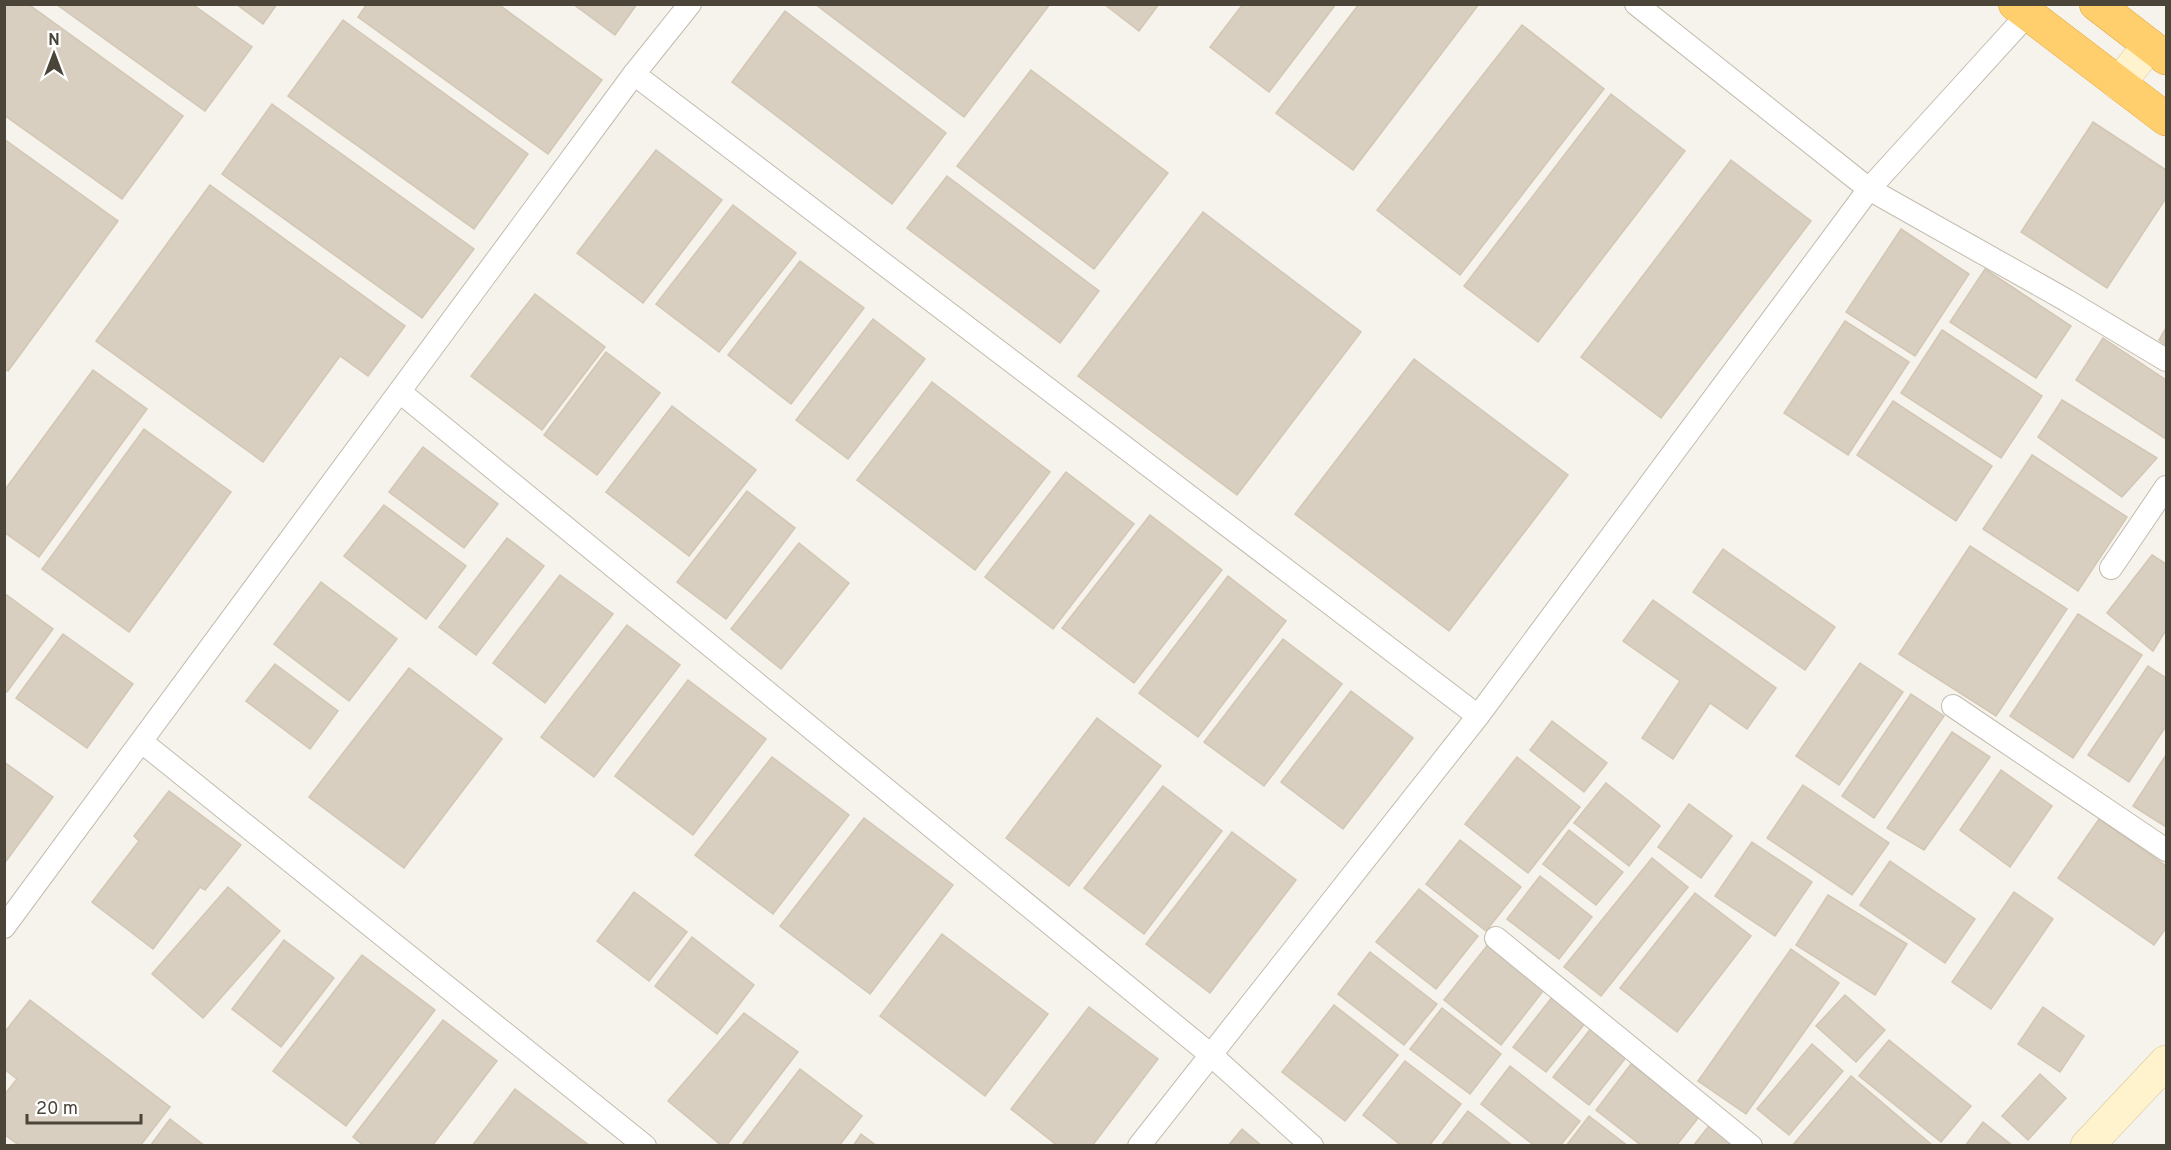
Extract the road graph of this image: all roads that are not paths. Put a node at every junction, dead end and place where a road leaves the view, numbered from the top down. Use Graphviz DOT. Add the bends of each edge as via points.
graph roads {
  1 [pos="690,4"];
  2 [pos="1636,4"];
  3 [pos="2096,4"];
  4 [pos="2021,10"];
  5 [pos="2158,51"];
  6 [pos="634,74"];
  7 [pos="2119,84"];
  8 [pos="2166,118"];
  9 [pos="1869,189"];
  10 [pos="2166,360"];
  11 [pos="400,392"];
  12 [pos="2166,487"];
  13 [pos="2111,568"];
  14 [pos="1953,706"];
  15 [pos="1478,717"];
  16 [pos="142,742"];
  17 [pos="2166,849"];
  18 [pos="4,927"];
  19 [pos="1496,938"];
  20 [pos="1211,1056"];
  21 [pos="2166,1062"];
  22 [pos="645,1146"];
  23 [pos="1139,1146"];
  24 [pos="1312,1146"];
  25 [pos="1751,1146"];
  26 [pos="2087,1146"];
  1 -- 6 [label="lane"];
  2 -- 9 [label="lane"];
  3 -- 5 [label="highway"];
  4 -- 7 [label="highway"];
  4 -- 9 [label="lane"];
  5 -- 7 [label="street"];
  6 -- 11 [label="lane"];
  6 -- 15 [label="lane"];
  7 -- 8 [label="highway"];
  9 -- 10 [label="lane"];
  9 -- 15 [label="lane"];
  11 -- 16 [label="lane"];
  11 -- 20 [label="lane"];
  12 -- 13 [label="lane"];
  14 -- 17 [label="lane"];
  15 -- 20 [label="lane"];
  16 -- 18 [label="lane"];
  16 -- 22 [label="lane"];
  19 -- 25 [label="lane"];
  20 -- 23 [label="lane"];
  20 -- 24 [label="lane"];
  21 -- 26 [label="street"];
}
